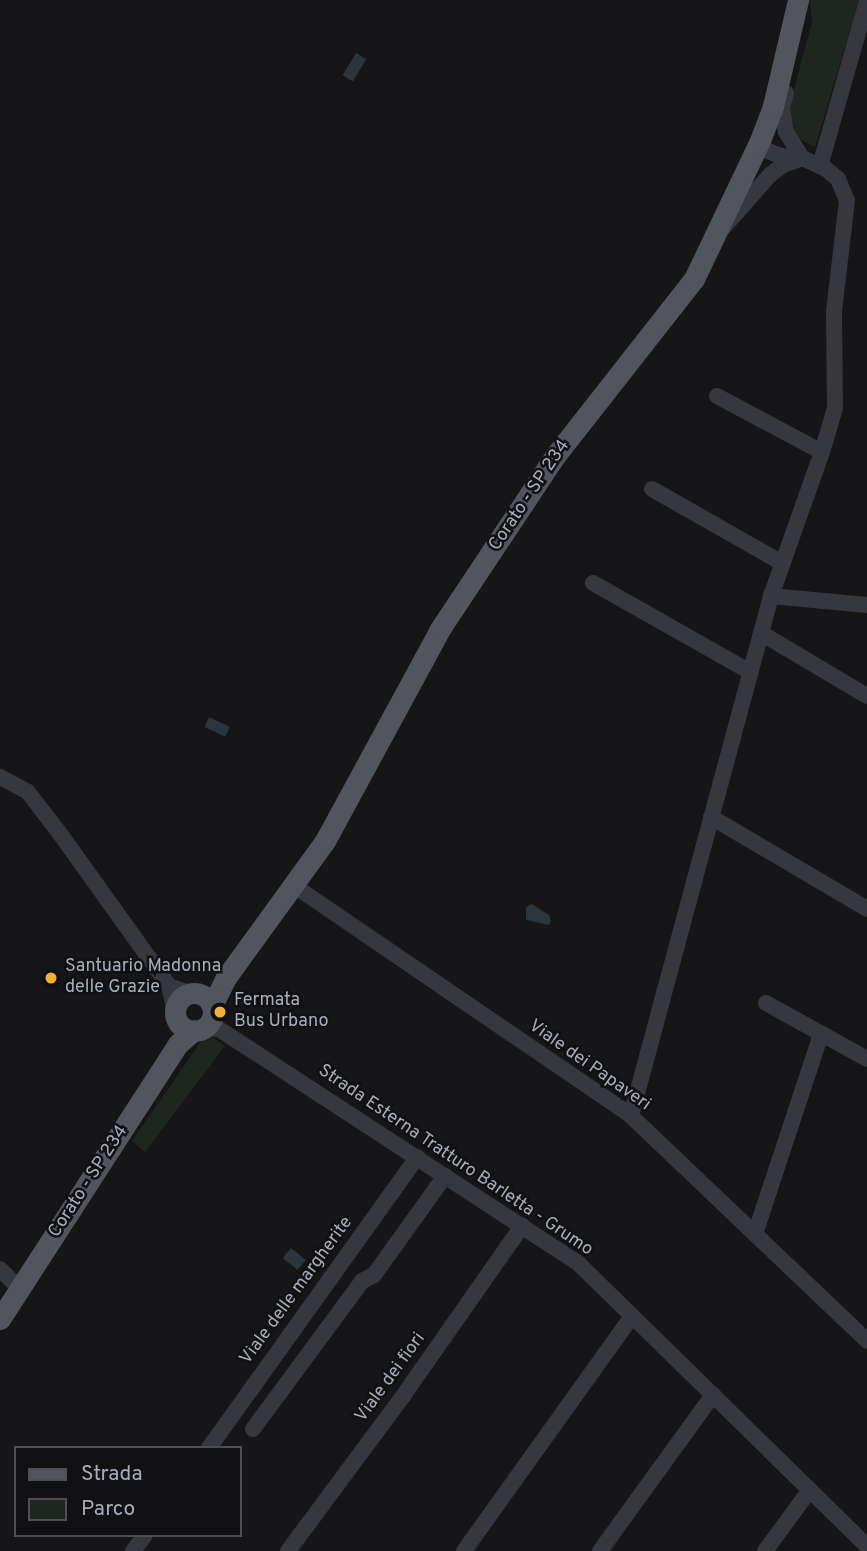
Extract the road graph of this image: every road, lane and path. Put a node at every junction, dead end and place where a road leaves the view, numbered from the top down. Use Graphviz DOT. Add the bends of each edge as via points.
graph roads {
  1 [pos="798,0"];
  2 [pos="865,11"];
  3 [pos="789,43"];
  4 [pos="759,143"];
  5 [pos="802,158"];
  6 [pos="820,166"];
  7 [pos="718,233"];
  8 [pos="717,396"];
  9 [pos="822,452"];
  10 [pos="652,489"];
  11 [pos="782,563"];
  12 [pos="593,583"];
  13 [pos="771,596"];
  14 [pos="867,605"];
  15 [pos="761,632"];
  16 [pos="750,672"];
  17 [pos="867,696"];
  18 [pos="0,777"];
  19 [pos="711,817"];
  20 [pos="293,885"];
  21 [pos="867,909"];
  22 [pos="766,1003"];
  23 [pos="196,1017"];
  24 [pos="821,1034"];
  25 [pos="867,1059"];
  26 [pos="631,1115"];
  27 [pos="417,1157"];
  28 [pos="445,1176"];
  29 [pos="522,1226"];
  30 [pos="755,1234"];
  31 [pos="0,1269"];
  32 [pos="20,1289"];
  33 [pos="632,1316"];
  34 [pos="0,1319"];
  35 [pos="864,1331"];
  36 [pos="712,1395"];
  37 [pos="253,1429"];
  38 [pos="210,1446"];
  39 [pos="810,1490"];
  40 [pos="867,1546"];
  41 [pos="288,1551"];
  42 [pos="464,1551"];
  43 [pos="600,1551"];
  44 [pos="765,1551"];
  1 -- 3 [label="main road, Corato - SP 234"];
  2 -- 6 [label="street"];
  3 -- 4 [label="main road, Corato - SP 234"];
  3 -- 5 [label="street" via="792,69 782,108 786,132"];
  4 -- 5 [label="street" via="781,156"];
  4 -- 7 [label="main road, Corato - SP 234"];
  5 -- 6 [label="street"];
  5 -- 7 [label="street" via="770,175"];
  6 -- 9 [label="street" via="838,179 846,201 834,311 835,408"];
  7 -- 20 [label="main road, Corato - SP 234" via="694,279 555,456 440,629 325,841"];
  8 -- 9 [label="street"];
  9 -- 11 [label="street"];
  10 -- 11 [label="street"];
  11 -- 13 [label="street"];
  12 -- 16 [label="street"];
  13 -- 14 [label="street"];
  13 -- 15 [label="street"];
  15 -- 16 [label="street"];
  15 -- 17 [label="street"];
  16 -- 19 [label="street"];
  18 -- 23 [label="street, Strada Esterna Tratturo Barletta - Grumo" via="28,792"];
  19 -- 21 [label="street"];
  19 -- 26 [label="street"];
  20 -- 23 [label="main road, Corato - SP 234"];
  20 -- 26 [label="street, Viale dei Papaveri"];
  22 -- 24 [label="street"];
  23 -- 27 [label="street, Strada Esterna Tratturo Barletta - Grumo"];
  23 -- 32 [label="main road, Corato - SP 234"];
  24 -- 25 [label="street"];
  24 -- 30 [label="street"];
  26 -- 30 [label="street, Viale dei Papaveri"];
  27 -- 28 [label="street, Strada Esterna Tratturo Barletta - Grumo"];
  27 -- 38 [label="street, Viale delle margherite"];
  28 -- 29 [label="street, Strada Esterna Tratturo Barletta - Grumo"];
  28 -- 37 [label="street"];
  29 -- 33 [label="street, Strada Esterna Tratturo Barletta - Grumo" via="579,1264"];
  29 -- 41 [label="street, Viale dei fiori"];
  30 -- 35 [label="street, Viale dei Papaveri"];
  31 -- 32 [label="street"];
  32 -- 34 [label="main road, Corato - SP 234"];
  33 -- 36 [label="street, Strada Esterna Tratturo Barletta - Grumo"];
  33 -- 42 [label="street"];
  36 -- 39 [label="street, Strada Esterna Tratturo Barletta - Grumo"];
  36 -- 43 [label="street"];
  39 -- 40 [label="street, Strada Esterna Tratturo Barletta - Grumo"];
  39 -- 44 [label="street"];
}
